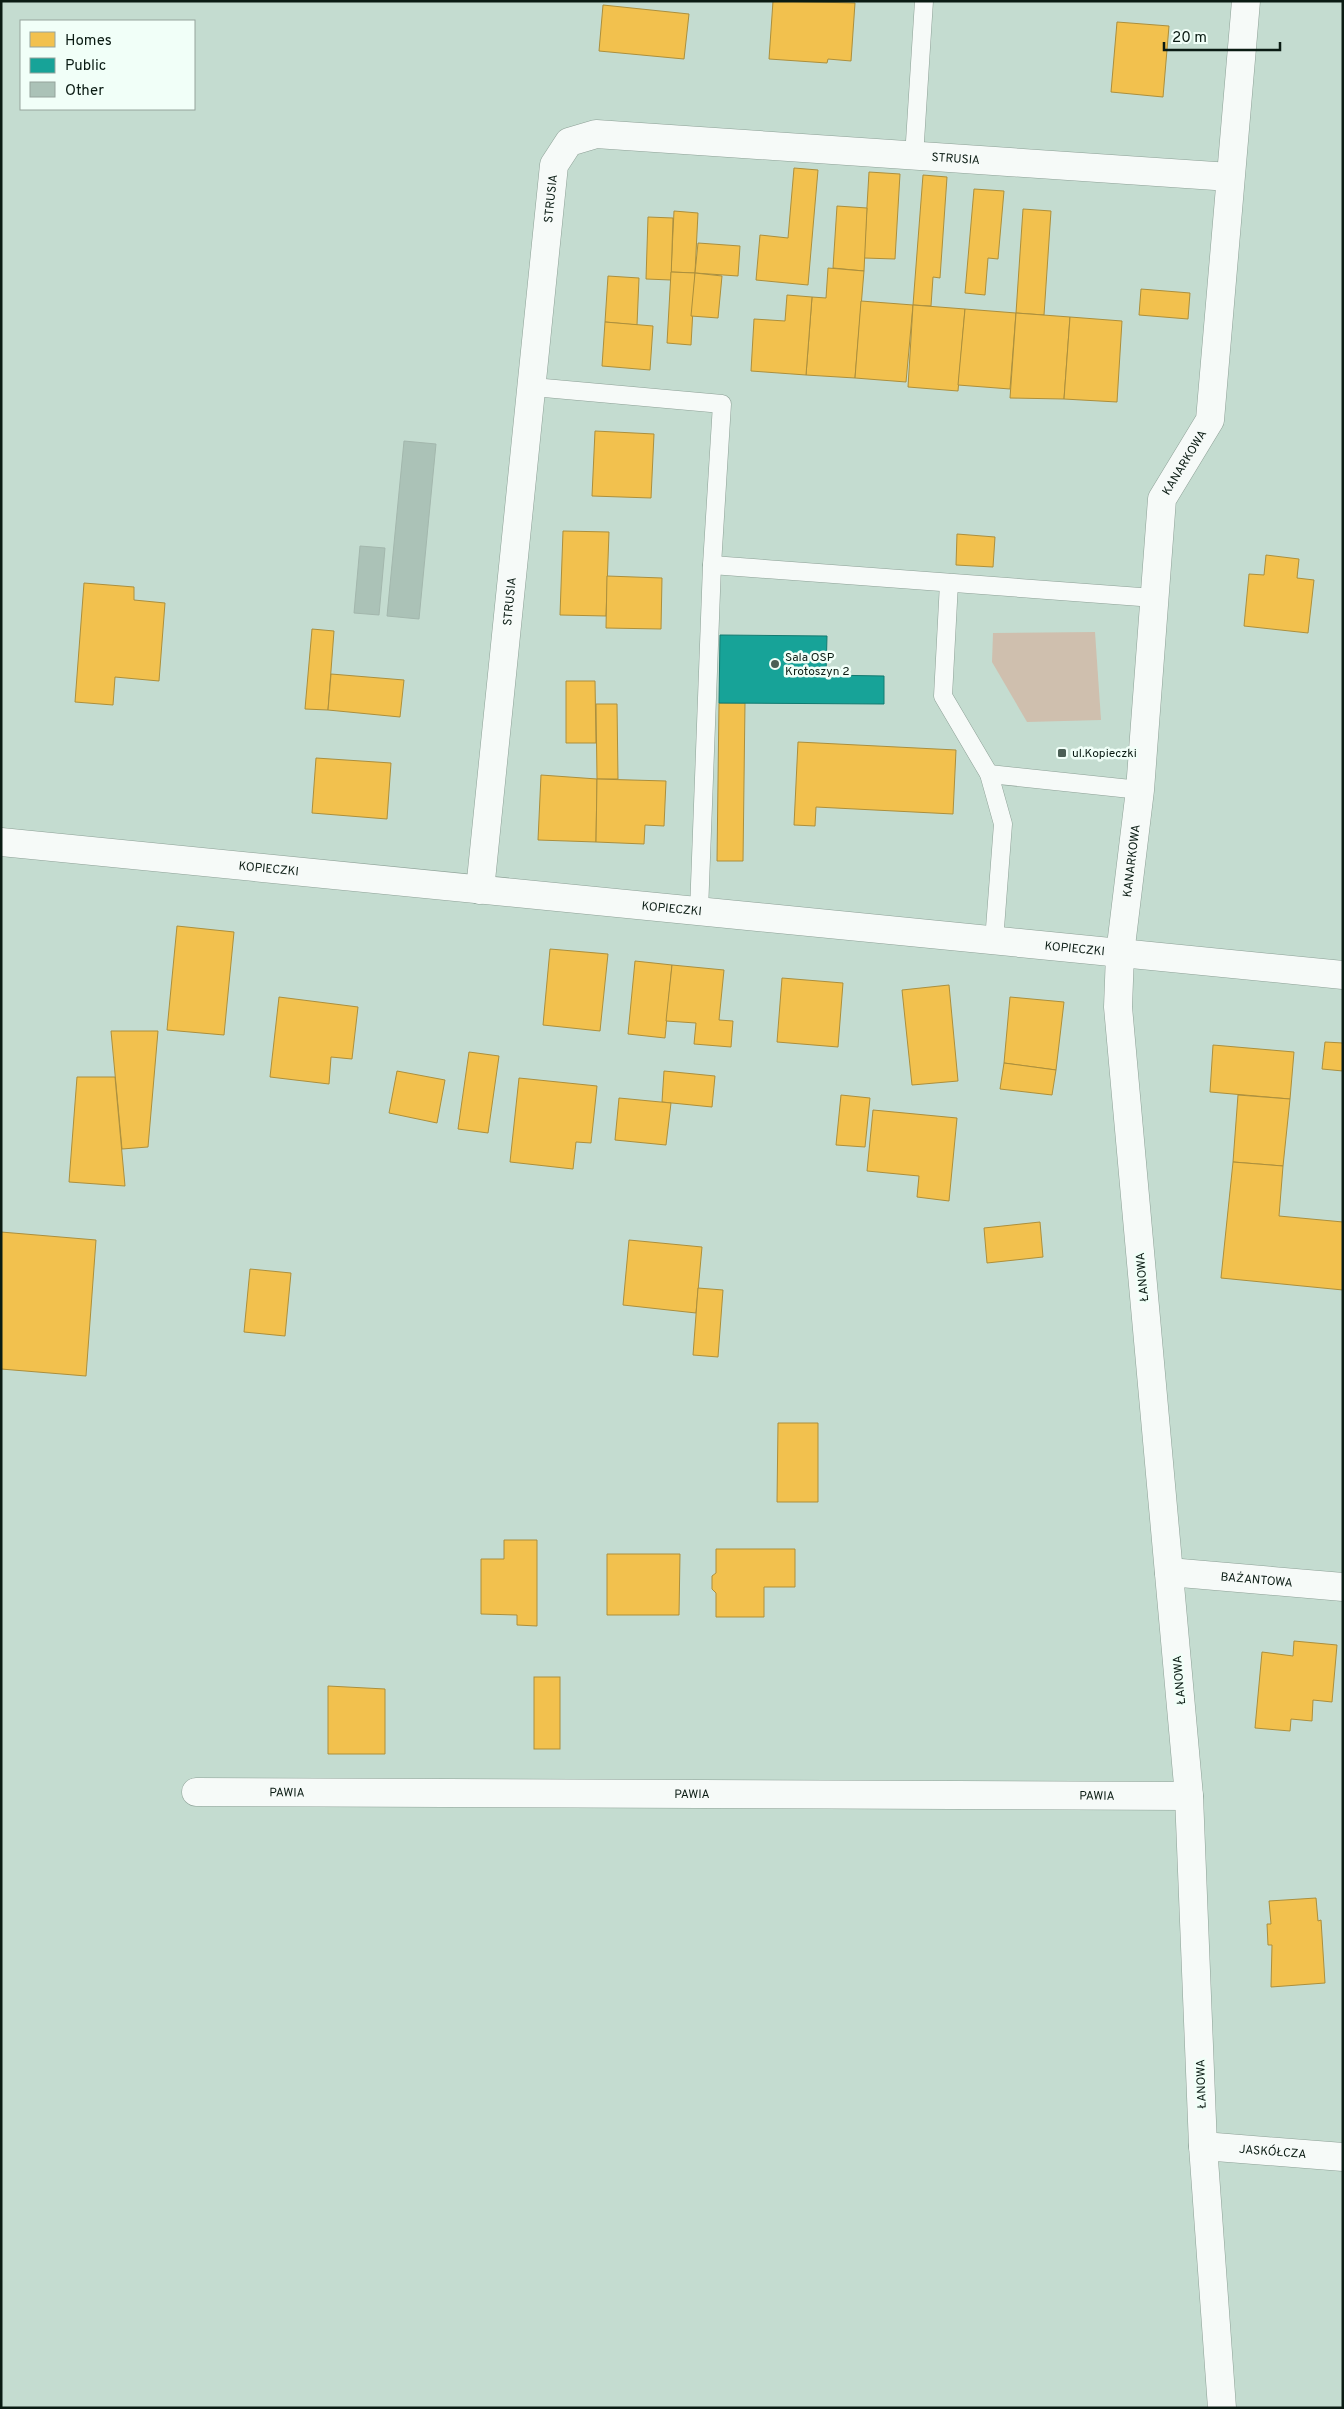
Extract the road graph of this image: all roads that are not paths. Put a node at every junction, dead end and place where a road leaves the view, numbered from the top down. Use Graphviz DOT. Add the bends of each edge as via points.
graph roads {
  1 [pos="924,1"];
  2 [pos="1246,1"];
  3 [pos="914,157"];
  4 [pos="1230,177"];
  5 [pos="533,387"];
  6 [pos="712,564"];
  7 [pos="949,583"];
  8 [pos="1154,598"];
  9 [pos="989,774"];
  10 [pos="1140,790"];
  11 [pos="1,842"];
  12 [pos="480,890"];
  13 [pos="699,911"];
  14 [pos="994,941"];
  15 [pos="1120,954"];
  16 [pos="1343,975"];
  17 [pos="1169,1572"];
  18 [pos="1343,1587"];
  19 [pos="196,1792"];
  20 [pos="1189,1796"];
  21 [pos="1203,2146"];
  22 [pos="1343,2157"];
  23 [pos="1222,2408"];
  1 -- 3 [label="lane"];
  2 -- 4 [label="street, KANARKOWA"];
  3 -- 4 [label="street, STRUSIA"];
  3 -- 5 [label="street, STRUSIA" via="596,134 568,142 554,165"];
  4 -- 8 [label="street, KANARKOWA" via="1210,420 1162,499"];
  5 -- 6 [label="lane" via="722,404"];
  5 -- 12 [label="street, STRUSIA"];
  6 -- 7 [label="lane"];
  6 -- 13 [label="lane"];
  7 -- 8 [label="lane"];
  7 -- 9 [label="lane" via="943,696"];
  8 -- 10 [label="street, KANARKOWA"];
  9 -- 10 [label="lane"];
  9 -- 14 [label="lane" via="1003,824"];
  10 -- 15 [label="street, KANARKOWA"];
  11 -- 12 [label="street, KOPIECZKI"];
  12 -- 13 [label="street, KOPIECZKI"];
  13 -- 14 [label="street, KOPIECZKI"];
  14 -- 15 [label="street, KOPIECZKI"];
  15 -- 16 [label="street, KOPIECZKI"];
  15 -- 17 [label="street, ŁANOWA" via="1118,1006"];
  17 -- 18 [label="street, BAŻANTOWA"];
  17 -- 20 [label="street, ŁANOWA"];
  19 -- 20 [label="street, PAWIA"];
  20 -- 21 [label="street, ŁANOWA"];
  21 -- 22 [label="street, JASKÓŁCZA"];
  21 -- 23 [label="street, ŁANOWA"];
}
